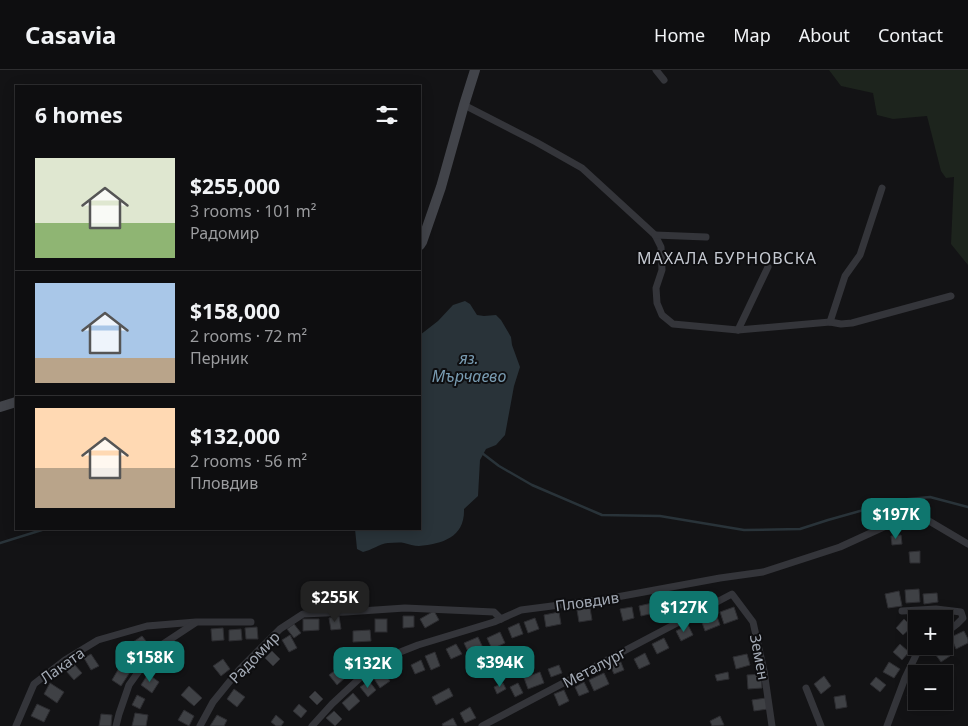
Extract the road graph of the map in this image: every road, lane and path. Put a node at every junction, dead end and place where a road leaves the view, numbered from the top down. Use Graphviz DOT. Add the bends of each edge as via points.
graph roads {
  1 [pos="475,70"];
  2 [pos="656,70"];
  3 [pos="664,80"];
  4 [pos="464,105"];
  5 [pos="882,188"];
  6 [pos="655,234"];
  7 [pos="706,237"];
  8 [pos="421,243"];
  9 [pos="768,267"];
  10 [pos="950,296"];
  11 [pos="830,322"];
  12 [pos="738,330"];
  13 [pos="15,402"];
  14 [pos="0,407"];
  15 [pos="968,544"];
  16 [pos="732,594"];
  17 [pos="919,610"];
  18 [pos="944,610"];
  19 [pos="902,611"];
  20 [pos="908,611"];
  21 [pos="953,611"];
  22 [pos="501,619"];
  23 [pos="196,622"];
  24 [pos="251,622"];
  25 [pos="953,627"];
  26 [pos="916,655"];
  27 [pos="806,688"];
  28 [pos="16,726"];
  29 [pos="116,726"];
  30 [pos="200,726"];
  31 [pos="312,726"];
  32 [pos="482,726"];
  33 [pos="772,726"];
  34 [pos="821,726"];
  35 [pos="887,726"];
  1 -- 4 [label="street"];
  2 -- 3 [label="street"];
  4 -- 6 [label="street" via="582,168"];
  4 -- 8 [label="street"];
  5 -- 11 [label="street" via="860,255 845,276"];
  6 -- 7 [label="street"];
  6 -- 12 [label="street" via="661,246 662,270 656,288 662,314 673,324"];
  9 -- 12 [label="street"];
  10 -- 11 [label="street" via="852,323"];
  11 -- 12 [label="street"];
  13 -- 14 [label="street"];
  15 -- 22 [label="street, Пловдив" via="924,518 899,520 840,547 763,572 521,610"];
  16 -- 32 [label="street, Металург"];
  16 -- 33 [label="street, Земен" via="753,622"];
  17 -- 18 [label="street"];
  19 -- 20 [label="street"];
  21 -- 25 [label="street" via="961,612 964,618"];
  22 -- 30 [label="street, Радомир" via="494,612 432,608 303,614 280,630 239,670 213,702"];
  22 -- 31 [label="street, Пловдив" via="390,656 361,677"];
  23 -- 24 [label="street, Лаката"];
  23 -- 28 [label="street, Лаката" via="147,626 98,640 34,684"];
  23 -- 29 [label="street" via="154,650 129,685"];
  26 -- 35 [label="street"];
  27 -- 34 [label="street"];
}
